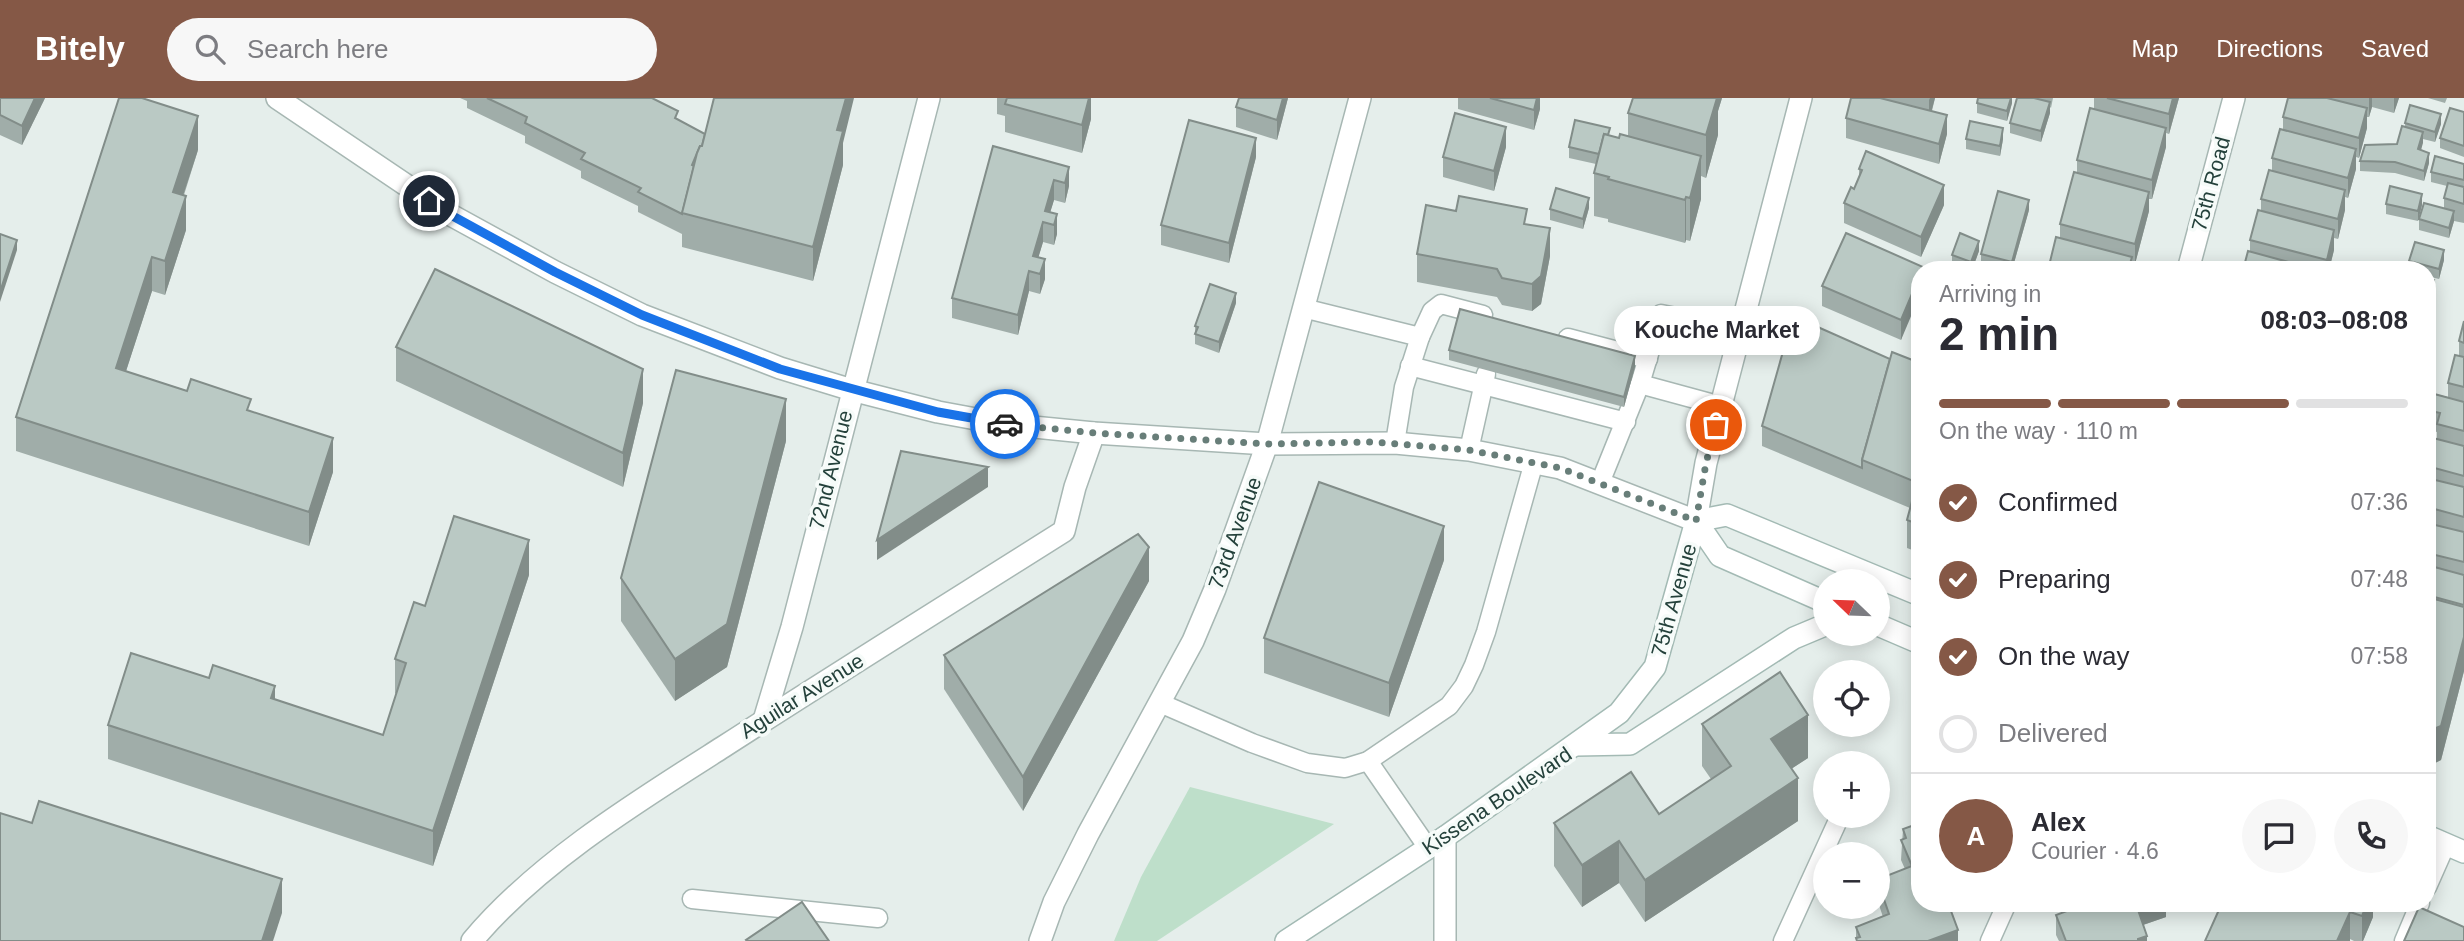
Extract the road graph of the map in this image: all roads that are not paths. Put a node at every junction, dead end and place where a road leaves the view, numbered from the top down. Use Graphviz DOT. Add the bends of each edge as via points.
graph roads {
  1 [pos="277,98"];
  2 [pos="929,98"];
  3 [pos="1360,98"];
  4 [pos="1801,98"];
  5 [pos="2234,98"];
  6 [pos="2190,261"];
  7 [pos="1303,308"];
  8 [pos="1502,321"];
  9 [pos="1741,330"];
  10 [pos="1420,337"];
  11 [pos="1550,344"];
  12 [pos="1648,359"];
  13 [pos="1410,366"];
  14 [pos="1485,377"];
  15 [pos="1640,384"];
  16 [pos="852,390"];
  17 [pos="1721,406"];
  18 [pos="1626,422"];
  19 [pos="1094,433"];
  20 [pos="1395,443"];
  21 [pos="1267,444"];
  22 [pos="1469,450"];
  23 [pos="1534,462"];
  24 [pos="1600,484"];
  25 [pos="1696,521"];
  26 [pos="1911,591"];
  27 [pos="1813,597"];
  28 [pos="1813,630"];
  29 [pos="1890,630"];
  30 [pos="1911,639"];
  31 [pos="1160,703"];
  32 [pos="764,720"];
  33 [pos="1576,746"];
  34 [pos="1368,761"];
  35 [pos="1835,828"];
  36 [pos="1436,842"];
  37 [pos="2453,847"];
  38 [pos="2436,873"];
  39 [pos="692,899"];
  40 [pos="2003,912"];
  41 [pos="2416,912"];
  42 [pos="878,918"];
  43 [pos="472,941"];
  44 [pos="1040,941"];
  45 [pos="1286,941"];
  46 [pos="1445,941"];
  47 [pos="1783,941"];
  48 [pos="1990,941"];
  49 [pos="2404,941"];
  1 -- 16 [label="street" via="449,214 555,272 642,315 780,369"];
  2 -- 16 [label="street, 72nd Avenue"];
  3 -- 7 [label="street, 73rd Avenue"];
  4 -- 9 [label="street, 75th Avenue"];
  5 -- 6 [label="street, 75th Road"];
  7 -- 10 [label="lane"];
  7 -- 21 [label="street, 73rd Avenue"];
  8 -- 10 [label="lane" via="1441,304 1432,311"];
  9 -- 12 [label="lane" via="1661,314"];
  9 -- 17 [label="street, 75th Avenue"];
  10 -- 13 [label="lane"];
  11 -- 12 [label="lane" via="1553,334 1592,350"];
  12 -- 15 [label="lane"];
  13 -- 14 [label="lane"];
  13 -- 20 [label="lane"];
  14 -- 18 [label="lane" via="1577,402"];
  14 -- 22 [label="lane"];
  15 -- 17 [label="lane"];
  15 -- 18 [label="lane"];
  16 -- 19 [label="street" via="1003,424"];
  16 -- 32 [label="street, 72nd Avenue"];
  17 -- 25 [label="street, 75th Avenue"];
  18 -- 24 [label="lane"];
  19 -- 21 [label="street"];
  19 -- 32 [label="street, Aguilar Avenue" via="1064,531"];
  20 -- 21 [label="street"];
  20 -- 22 [label="street"];
  21 -- 31 [label="street, 73rd Avenue" via="1215,589"];
  22 -- 23 [label="street"];
  23 -- 24 [label="street"];
  23 -- 34 [label="lane" via="1486,632 1464,687 1449,706"];
  24 -- 25 [label="street"];
  25 -- 26 [label="street" via="1727,515"];
  25 -- 27 [label="street" via="1720,555"];
  25 -- 33 [label="street, 75th Avenue" via="1655,667 1619,713"];
  28 -- 33 [label="street, Kissena Boulevard" via="1630,744"];
  29 -- 30 [label="street"];
  31 -- 34 [label="lane" via="1307,763 1345,768"];
  31 -- 44 [label="street, 73rd Avenue" via="1088,834"];
  32 -- 43 [label="street, Aguilar Avenue" via="557,860"];
  33 -- 36 [label="street, Kissena Boulevard"];
  34 -- 36 [label="lane"];
  35 -- 47 [label="lane"];
  36 -- 45 [label="street, Kissena Boulevard"];
  36 -- 46 [label="street" via="1447,898"];
  37 -- 38 [label="lane"];
  39 -- 42 [label="lane"];
  40 -- 48 [label="lane"];
  41 -- 49 [label="lane"];
}
